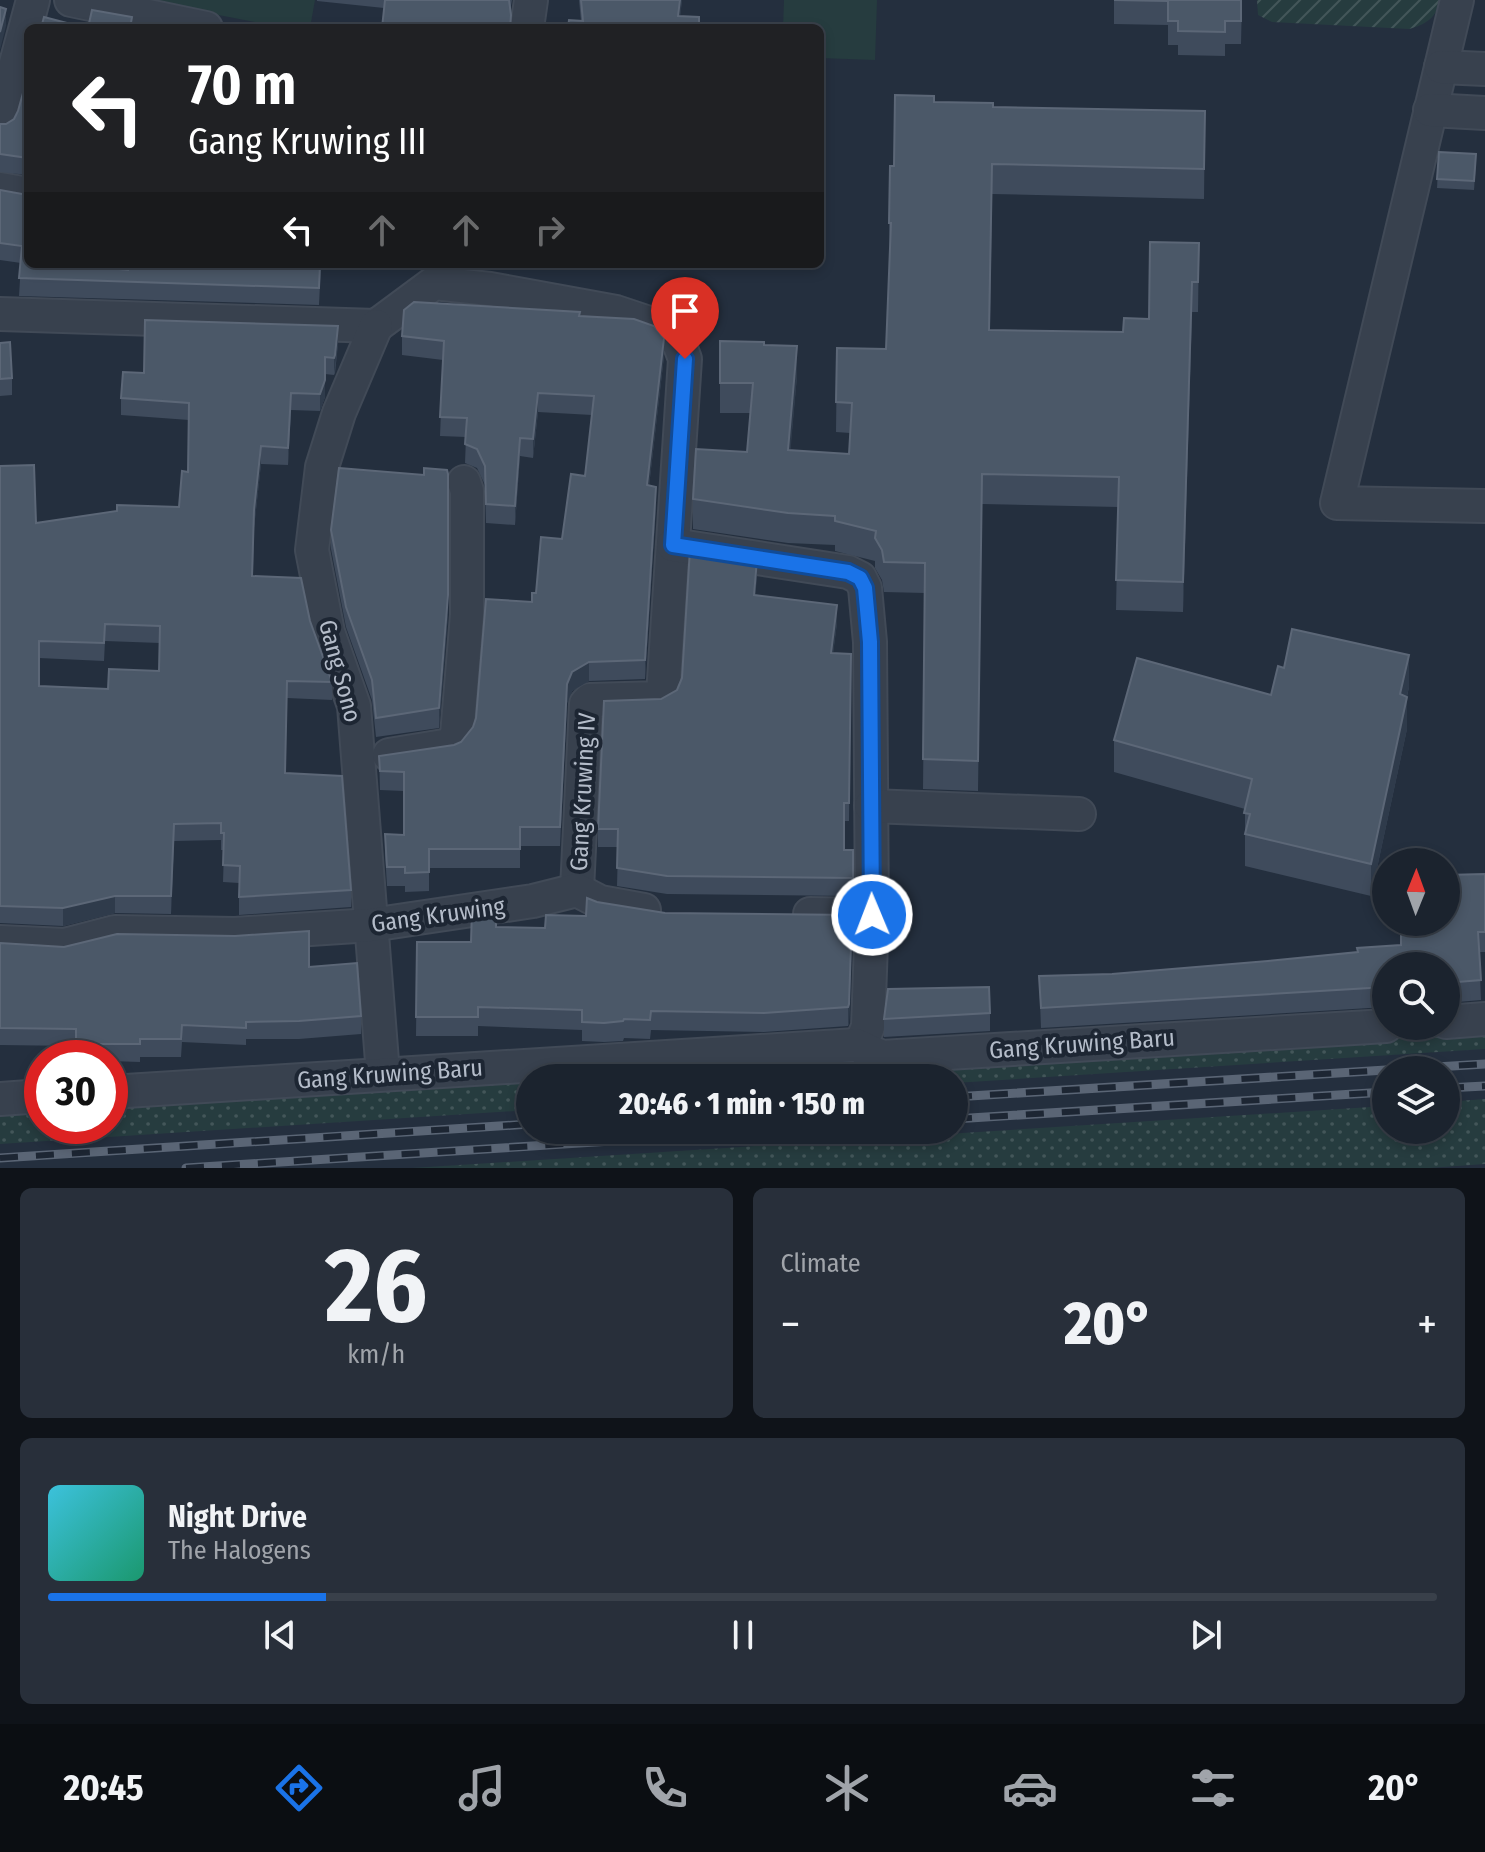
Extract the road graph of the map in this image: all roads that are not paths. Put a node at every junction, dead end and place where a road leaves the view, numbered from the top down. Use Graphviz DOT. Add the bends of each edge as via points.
graph roads {
  1 [pos="33,0"];
  2 [pos="71,0"];
  3 [pos="531,0"];
  4 [pos="1457,0"];
  5 [pos="29,24"];
  6 [pos="187,24"];
  7 [pos="528,24"];
  8 [pos="24,52"];
  9 [pos="1441,67"];
  10 [pos="1485,69"];
  11 [pos="18,87"];
  12 [pos="1430,110"];
  13 [pos="1485,113"];
  14 [pos="0,123"];
  15 [pos="0,189"];
  16 [pos="24,193"];
  17 [pos="429,274"];
  18 [pos="492,276"];
  19 [pos="0,314"];
  20 [pos="376,326"];
  21 [pos="464,482"];
  22 [pos="1485,506"];
  23 [pos="673,545"];
  24 [pos="360,759"];
  25 [pos="871,806"];
  26 [pos="1079,814"];
  27 [pos="577,890"];
  28 [pos="681,913"];
  29 [pos="777,914"];
  30 [pos="872,915"];
  31 [pos="371,925"];
  32 [pos="0,942"];
  33 [pos="1485,1019"];
  34 [pos="1460,1021"];
  35 [pos="1372,1027"];
  36 [pos="856,1045"];
  37 [pos="383,1074"];
  38 [pos="128,1091"];
  39 [pos="24,1097"];
  40 [pos="0,1099"];
  1 -- 5 [label="street"];
  2 -- 6 [label="street"];
  3 -- 7 [label="street"];
  4 -- 9 [label="street"];
  8 -- 11 [label="street"];
  9 -- 10 [label="street"];
  9 -- 12 [label="street"];
  11 -- 14 [label="street"];
  12 -- 13 [label="street"];
  12 -- 22 [label="street" via="1337,503"];
  15 -- 16 [label="street"];
  17 -- 18 [label="street, Gang Kruwing IV"];
  17 -- 20 [label="street"];
  18 -- 23 [label="street, Gang Kruwing IV" via="664,328 679,343 685,359"];
  19 -- 20 [label="street"];
  20 -- 24 [label="street, Gang Sono" via="322,467 312,550 328,632 354,706"];
  21 -- 24 [label="street" via="467,615 457,735 450,745"];
  23 -- 25 [label="street" via="860,578 870,642"];
  23 -- 27 [label="street, Gang Kruwing IV" via="663,695 586,704"];
  24 -- 31 [label="street, Gang Sono"];
  25 -- 26 [label="street"];
  25 -- 30 [label="street"];
  27 -- 28 [label="street" via="600,902"];
  27 -- 31 [label="street, Gang Kruwing"];
  29 -- 30 [label="street"];
  30 -- 36 [label="street" via="868,1027"];
  31 -- 32 [label="street, Gang Kruwing" via="235,934 115,932 65,945"];
  31 -- 37 [label="street, Gang Sono"];
  33 -- 34 [label="street"];
  35 -- 36 [label="street, Gang Kruwing Baru" via="882,1057"];
  36 -- 37 [label="street, Gang Kruwing Baru"];
  37 -- 38 [label="street, Gang Kruwing Baru"];
  39 -- 40 [label="street"];
}
